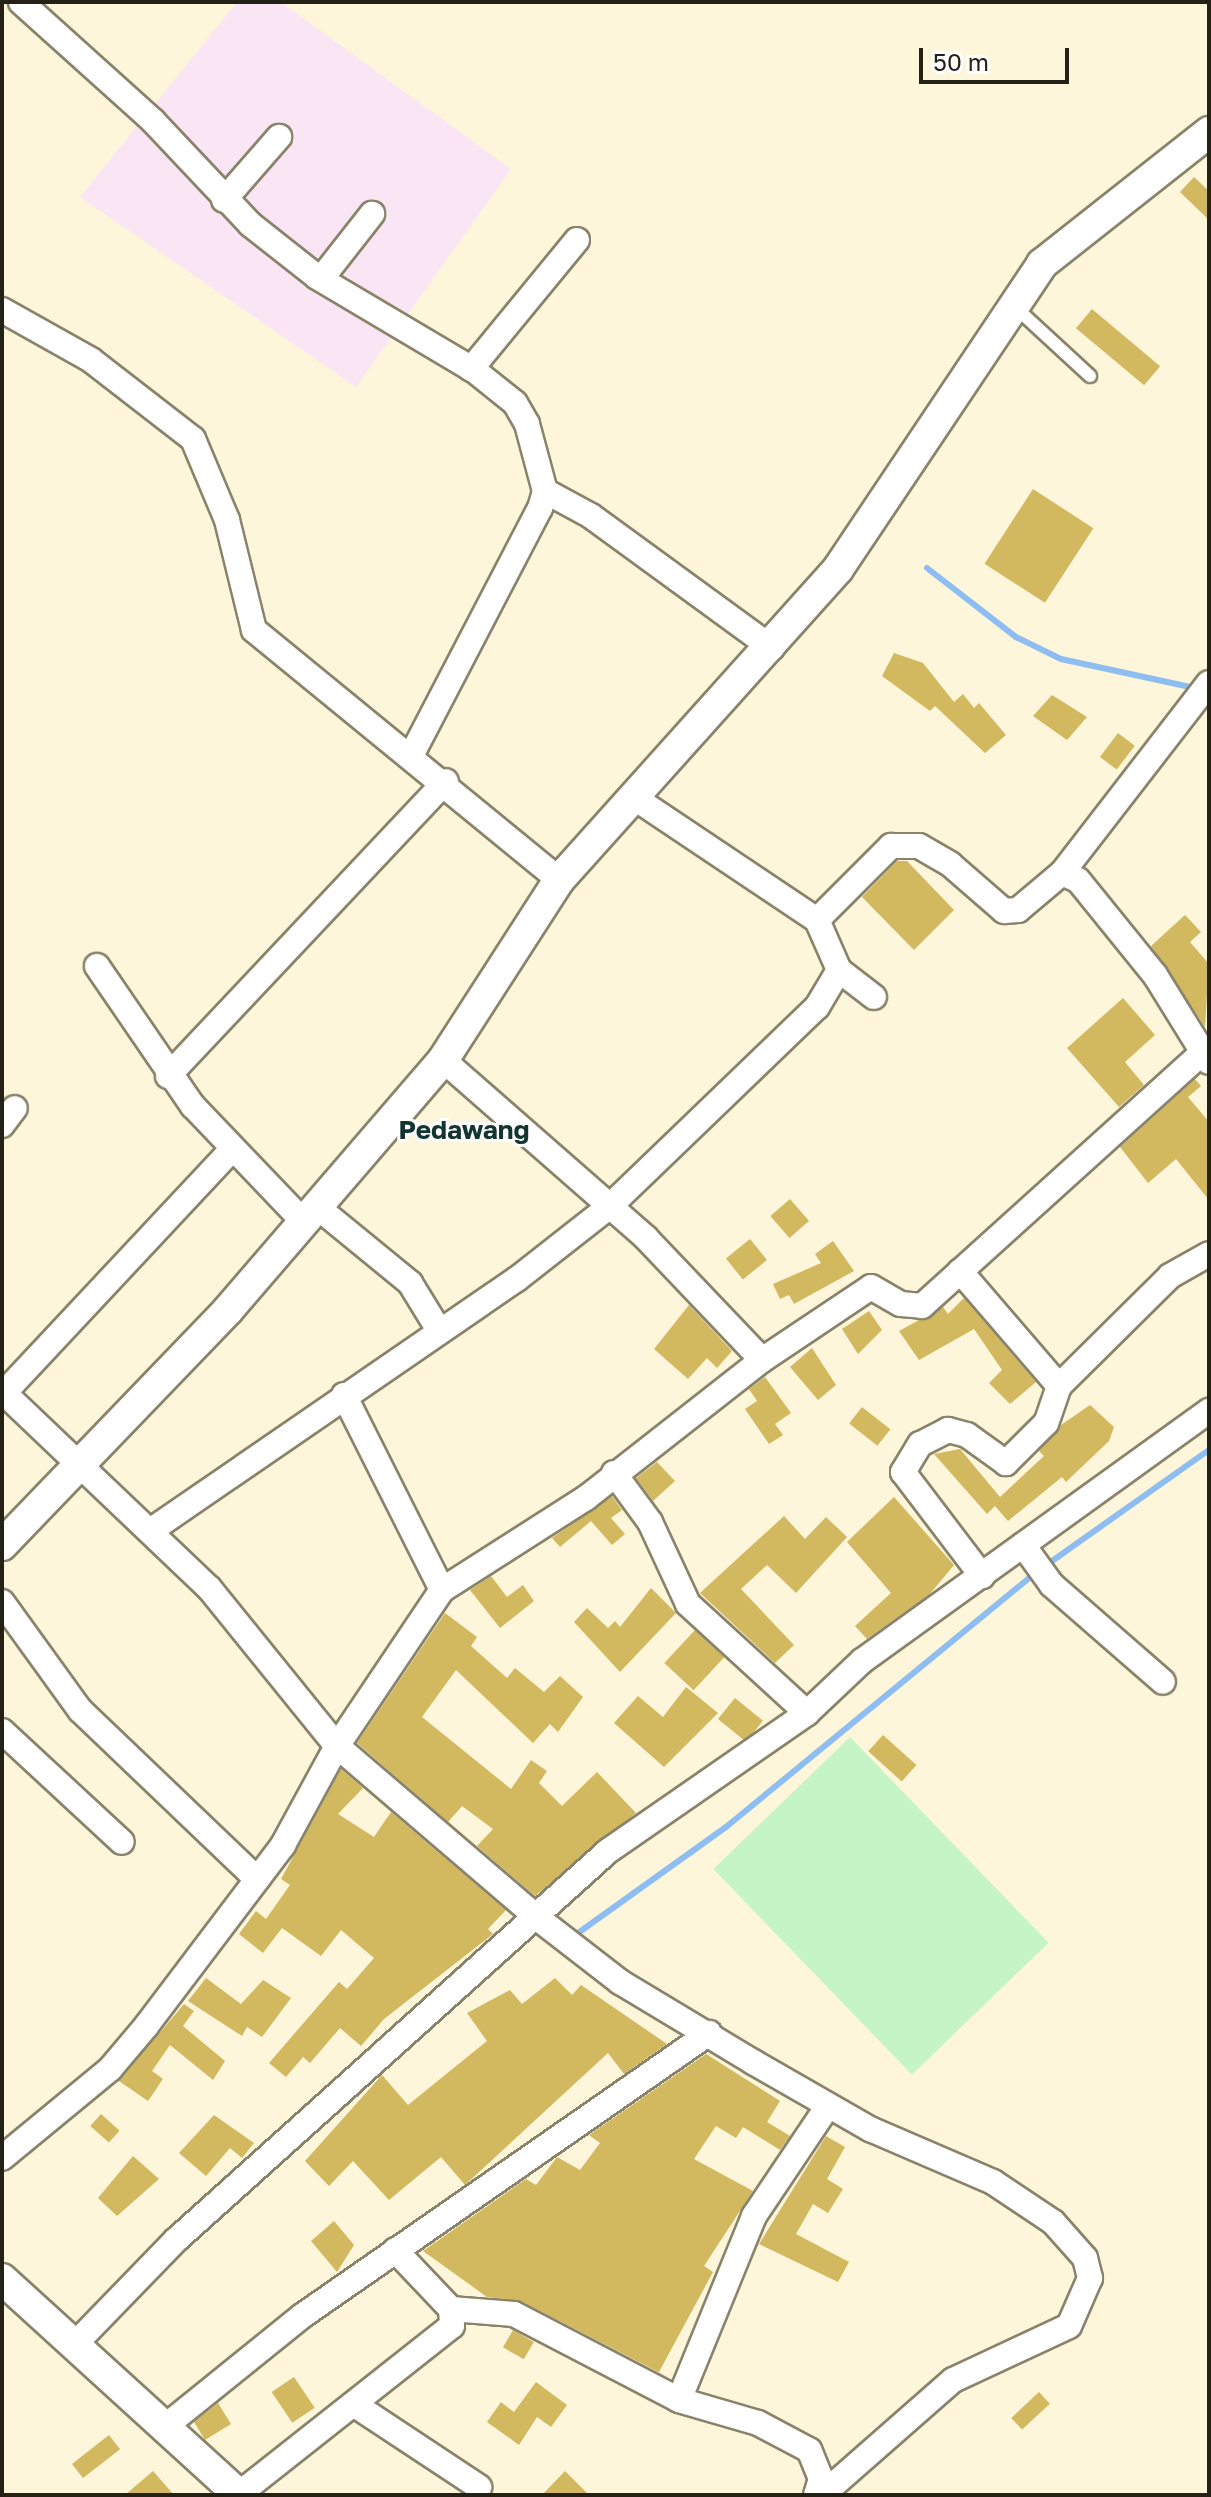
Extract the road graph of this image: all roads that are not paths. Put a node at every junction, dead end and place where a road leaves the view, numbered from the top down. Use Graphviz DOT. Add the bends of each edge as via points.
graph roads {
  1 [pos="21,2"];
  2 [pos="1209,132"];
  3 [pos="279,137"];
  4 [pos="224,200"];
  5 [pos="372,214"];
  6 [pos="577,240"];
  7 [pos="321,279"];
  8 [pos="1013,305"];
  9 [pos="2,310"];
  10 [pos="471,369"];
  11 [pos="1090,376"];
  12 [pos="545,491"];
  13 [pos="772,648"];
  14 [pos="1209,683"];
  15 [pos="412,754"];
  16 [pos="446,781"];
  17 [pos="632,796"];
  18 [pos="1062,873"];
  19 [pos="559,880"];
  20 [pos="817,920"];
  21 [pos="97,966"];
  22 [pos="839,970"];
  23 [pos="874,997"];
  24 [pos="1206,1057"];
  25 [pos="443,1060"];
  26 [pos="168,1076"];
  27 [pos="231,1150"];
  28 [pos="610,1206"];
  29 [pos="310,1213"];
  30 [pos="1209,1254"];
  31 [pos="960,1271"];
  32 [pos="440,1332"];
  33 [pos="762,1360"];
  34 [pos="1059,1386"];
  35 [pos="3,1392"];
  36 [pos="344,1395"];
  37 [pos="1209,1411"];
  38 [pos="78,1460"];
  39 [pos="614,1473"];
  40 [pos="153,1529"];
  41 [pos="2,1545"];
  42 [pos="1027,1551"];
  43 [pos="982,1576"];
  44 [pos="442,1590"];
  45 [pos="2,1602"];
  46 [pos="1163,1682"];
  47 [pos="807,1713"];
  48 [pos="2,1731"];
  49 [pos="337,1746"];
  50 [pos="122,1842"];
  51 [pos="257,1879"];
  52 [pos="535,1916"];
  53 [pos="709,2033"];
  54 [pos="828,2106"];
  55 [pos="2,2158"];
  56 [pos="395,2250"];
  57 [pos="2,2279"];
  58 [pos="451,2309"];
  59 [pos="78,2341"];
  60 [pos="679,2400"];
  61 [pos="355,2405"];
  62 [pos="167,2425"];
  63 [pos="479,2487"];
  64 [pos="826,2493"];
  65 [pos="239,2495"];
  1 -- 4 [label="street" via="153,121"];
  2 -- 8 [label="street" via="1093,218 1042,264"];
  3 -- 4 [label="street"];
  4 -- 7 [label="street"];
  5 -- 7 [label="street"];
  6 -- 10 [label="street"];
  7 -- 10 [label="street"];
  8 -- 11 [label="lane"];
  8 -- 13 [label="street" via="838,569"];
  9 -- 15 [label="street" via="91,360 193,439 227,520 254,630"];
  10 -- 12 [label="street" via="515,403"];
  12 -- 13 [label="street" via="591,516"];
  12 -- 15 [label="street"];
  13 -- 17 [label="street"];
  14 -- 18 [label="street"];
  15 -- 16 [label="street"];
  16 -- 19 [label="street"];
  16 -- 26 [label="street"];
  17 -- 19 [label="street"];
  17 -- 20 [label="street"];
  18 -- 20 [label="street" via="1018,910 1004,911 940,858 919,846 891,846"];
  18 -- 24 [label="street" via="1078,880 1155,975"];
  19 -- 25 [label="street"];
  20 -- 22 [label="street"];
  21 -- 26 [label="street"];
  22 -- 23 [label="street"];
  22 -- 28 [label="street" via="771,1056"];
  24 -- 31 [label="street"];
  25 -- 28 [label="street"];
  25 -- 29 [label="street"];
  26 -- 27 [label="street"];
  27 -- 29 [label="street"];
  27 -- 35 [label="street"];
  28 -- 32 [label="street"];
  28 -- 33 [label="street"];
  29 -- 32 [label="street" via="410,1283"];
  29 -- 38 [label="street" via="228,1310"];
  30 -- 34 [label="street" via="1170,1276"];
  31 -- 33 [label="street" via="922,1306 901,1304 871,1287"];
  31 -- 34 [label="street"];
  32 -- 36 [label="street"];
  33 -- 39 [label="street"];
  34 -- 43 [label="street" via="1046,1423 1014,1459 1001,1464 967,1435 948,1430 920,1444 903,1472"];
  35 -- 38 [label="street"];
  36 -- 40 [label="street"];
  36 -- 44 [label="street"];
  37 -- 42 [label="street"];
  38 -- 40 [label="street"];
  38 -- 41 [label="street"];
  39 -- 44 [label="street"];
  39 -- 47 [label="street" via="650,1522 688,1604"];
  40 -- 49 [label="street"];
  42 -- 43 [label="street"];
  42 -- 46 [label="street" via="1046,1579"];
  43 -- 47 [label="street" via="862,1661"];
  44 -- 49 [label="street"];
  45 -- 51 [label="street" via="80,1710"];
  47 -- 52 [label="street" via="654,1814"];
  48 -- 50 [label="street"];
  49 -- 51 [label="street"];
  49 -- 52 [label="street"];
  51 -- 55 [label="street" via="110,2069"];
  52 -- 53 [label="street" via="620,1982"];
  52 -- 59 [label="street" via="176,2240"];
  53 -- 54 [label="street"];
  53 -- 56 [label="street"];
  54 -- 60 [label="street" via="754,2216"];
  54 -- 64 [label="street" via="993,2182 1053,2222 1085,2258 1090,2278 1069,2326 953,2380"];
  56 -- 58 [label="street"];
  56 -- 62 [label="street"];
  57 -- 59 [label="street"];
  58 -- 60 [label="street" via="514,2314"];
  58 -- 61 [label="street" via="452,2326 440,2339"];
  59 -- 62 [label="street"];
  60 -- 64 [label="street" via="758,2423 809,2450"];
  61 -- 63 [label="street"];
  61 -- 65 [label="street"];
  62 -- 65 [label="street"];
}
